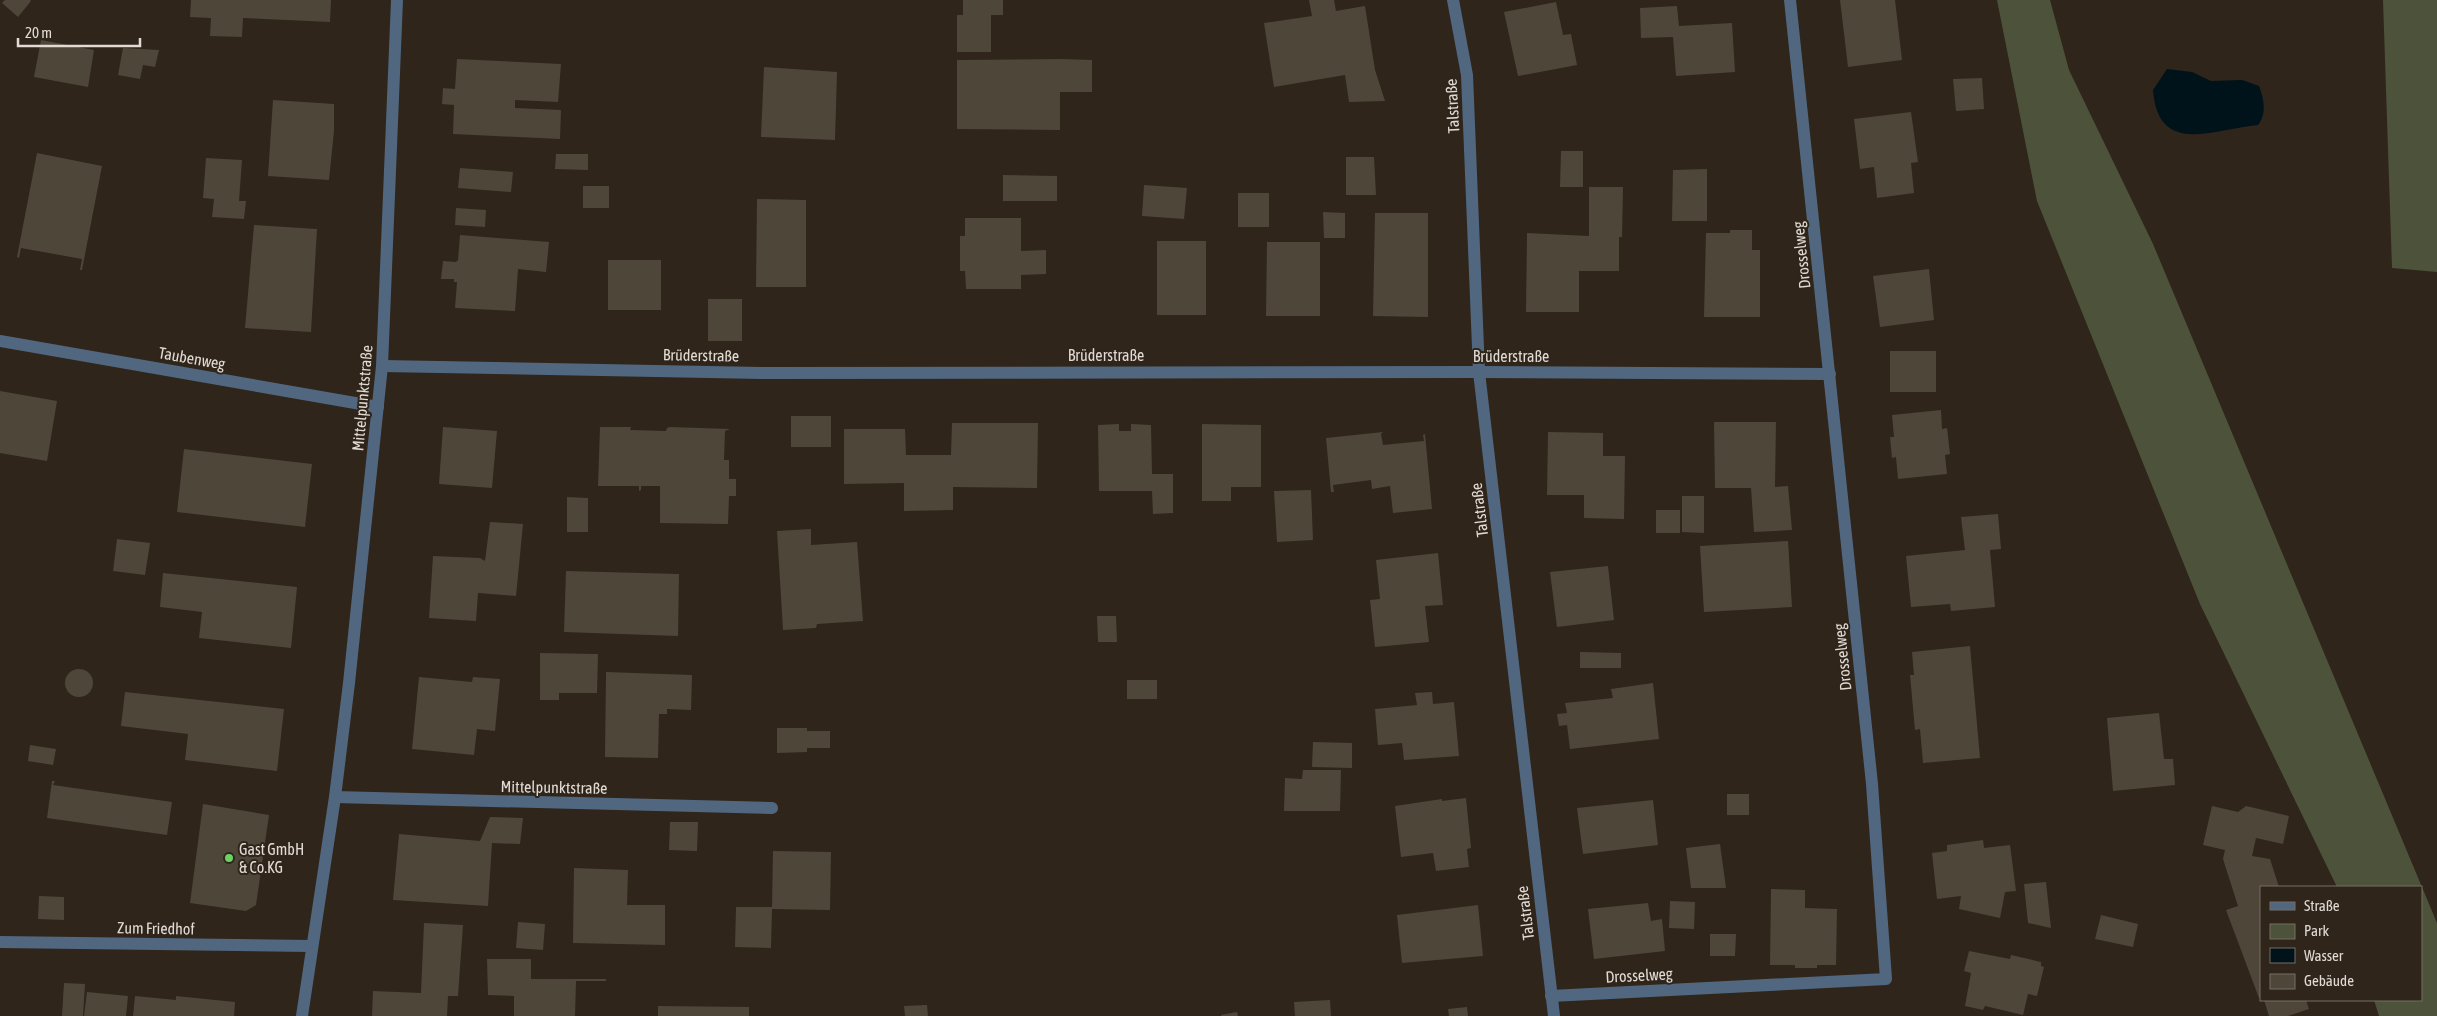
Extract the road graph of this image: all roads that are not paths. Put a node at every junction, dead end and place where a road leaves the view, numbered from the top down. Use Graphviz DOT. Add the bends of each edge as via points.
graph roads {
  1 [pos="397,0"];
  2 [pos="1453,0"];
  3 [pos="1790,0"];
  4 [pos="0,341"];
  5 [pos="382,366"];
  6 [pos="1479,372"];
  7 [pos="1830,374"];
  8 [pos="378,408"];
  9 [pos="335,797"];
  10 [pos="772,808"];
  11 [pos="0,942"];
  12 [pos="311,946"];
  13 [pos="1551,996"];
  14 [pos="302,1016"];
  15 [pos="1554,1016"];
  1 -- 5 [label="street, Mittelpunktstraße"];
  2 -- 6 [label="street, Talstraße" via="1467,75"];
  3 -- 7 [label="street, Drosselweg"];
  4 -- 8 [label="street, Taubenweg"];
  5 -- 6 [label="street, Brüderstraße" via="762,372"];
  5 -- 8 [label="street, Mittelpunktstraße"];
  6 -- 7 [label="street, Brüderstraße"];
  6 -- 13 [label="street, Talstraße"];
  7 -- 13 [label="street, Drosselweg" via="1872,784 1886,979"];
  8 -- 9 [label="street, Mittelpunktstraße"];
  9 -- 10 [label="street, Mittelpunktstraße"];
  9 -- 12 [label="street, Mittelpunktstraße"];
  11 -- 12 [label="street, Zum Friedhof"];
  12 -- 14 [label="street, Mittelpunktstraße"];
  13 -- 15 [label="street, Talstraße"];
}
